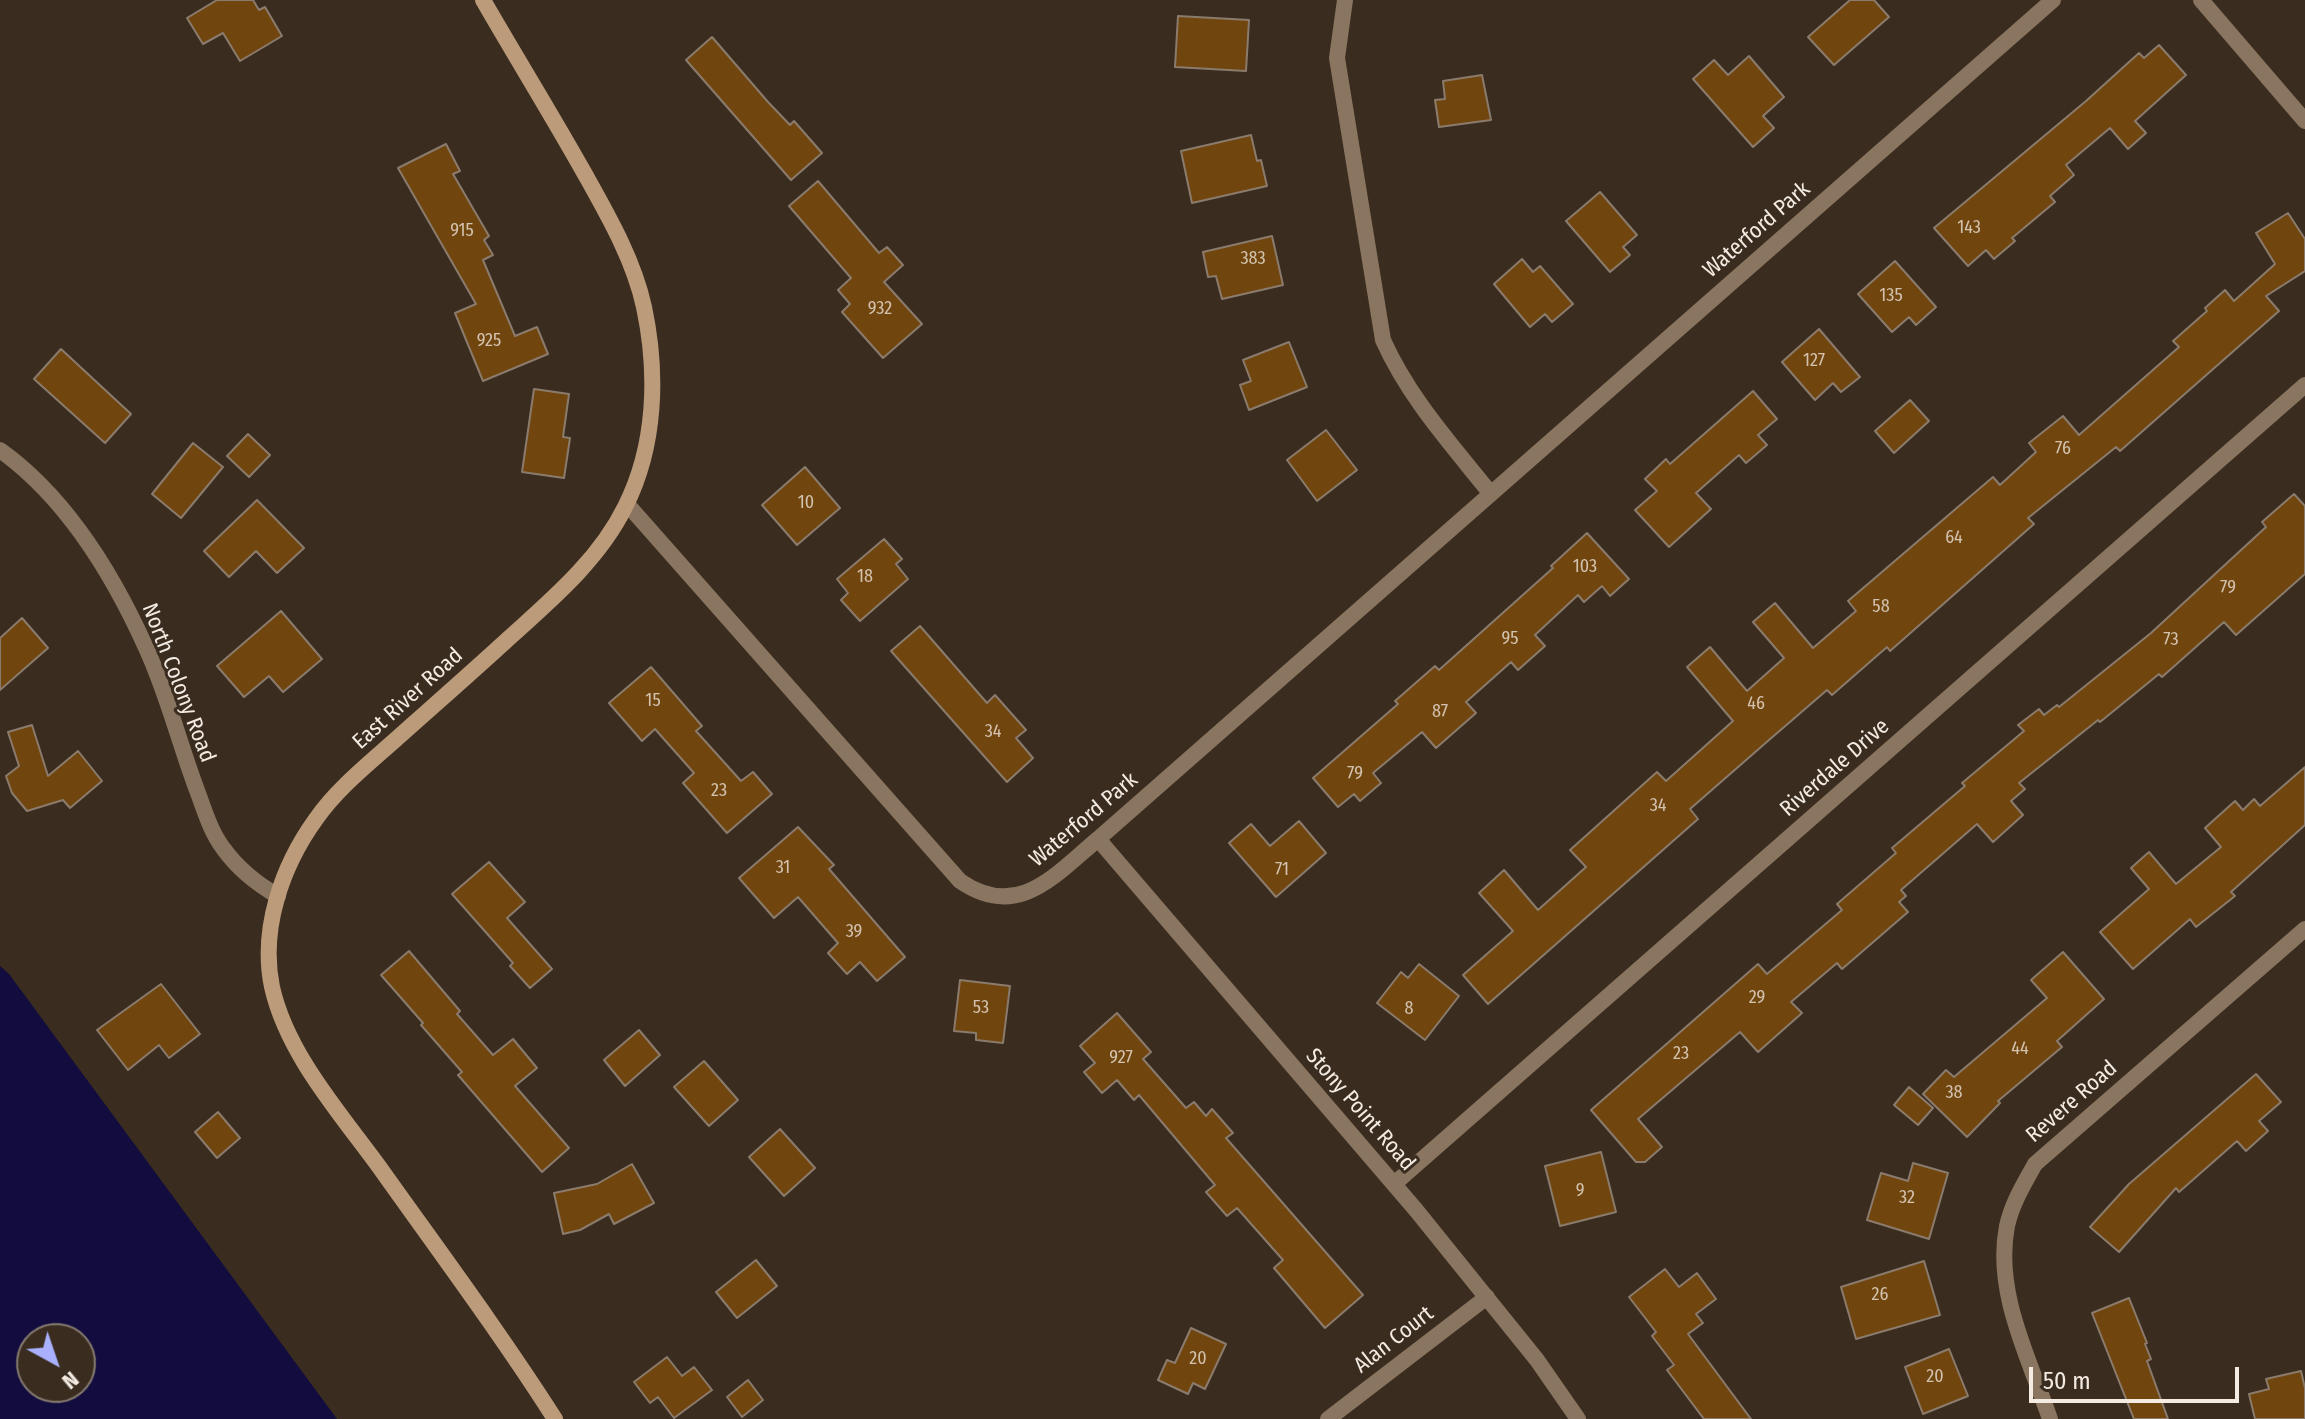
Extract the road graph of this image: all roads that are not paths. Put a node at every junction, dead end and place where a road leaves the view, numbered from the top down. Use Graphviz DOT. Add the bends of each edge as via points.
graph roads {
  1 [pos="483,0"];
  2 [pos="1345,0"];
  3 [pos="2053,0"];
  4 [pos="2201,0"];
  5 [pos="2305,121"];
  6 [pos="2305,385"];
  7 [pos="0,450"];
  8 [pos="1491,494"];
  9 [pos="627,504"];
  10 [pos="1098,839"];
  11 [pos="278,896"];
  12 [pos="2305,929"];
  13 [pos="1394,1184"];
  14 [pos="1487,1297"];
  15 [pos="555,1419"];
  16 [pos="1328,1419"];
  17 [pos="1578,1419"];
  18 [pos="2050,1419"];
  1 -- 9 [label="main road, East River Road" via="601,203 643,303 653,404"];
  2 -- 8 [label="street" via="1337,58 1383,340 1419,405"];
  3 -- 8 [label="street, Waterford Park"];
  4 -- 5 [label="street"];
  6 -- 13 [label="street, Riverdale Drive"];
  7 -- 11 [label="street, North Colony Road" via="49,495 87,541 147,650 222,847 251,878"];
  8 -- 10 [label="street, Waterford Park"];
  9 -- 10 [label="street, Waterford Park" via="960,881 975,891 1021,895 1036,890"];
  9 -- 11 [label="main road, East River Road" via="570,581 335,796 302,840"];
  10 -- 13 [label="street, Stony Point Road"];
  11 -- 15 [label="main road, East River Road" via="268,960 281,1015 300,1053"];
  12 -- 18 [label="street, Revere Road" via="2035,1164 2018,1192 2003,1256 2006,1292"];
  13 -- 14 [label="street, Stony Point Road"];
  14 -- 16 [label="street, Alan Court"];
  14 -- 17 [label="street, Stony Point Road"];
}
